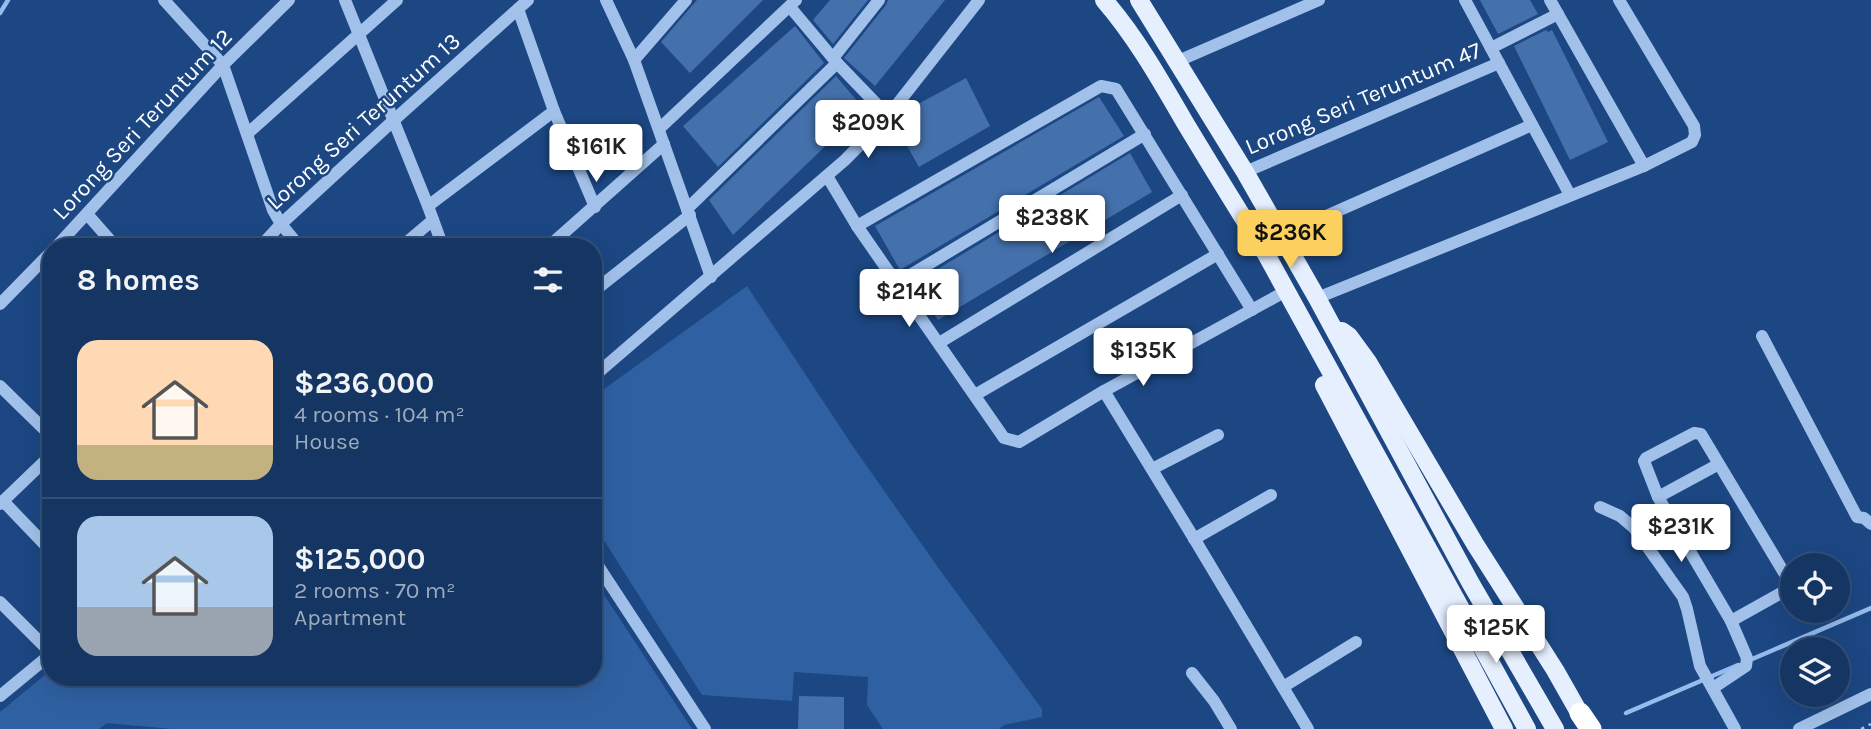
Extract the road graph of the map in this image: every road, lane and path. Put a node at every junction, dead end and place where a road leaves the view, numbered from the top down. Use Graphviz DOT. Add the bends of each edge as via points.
graph roads {
  1 [pos="289,0"];
  2 [pos="345,0"];
  3 [pos="397,0"];
  4 [pos="606,0"];
  5 [pos="686,0"];
  6 [pos="879,0"];
  7 [pos="979,0"];
  8 [pos="1104,0"];
  9 [pos="1139,0"];
  10 [pos="1319,0"];
  11 [pos="1465,0"];
  12 [pos="1550,0"];
  13 [pos="1619,0"];
  14 [pos="165,1"];
  15 [pos="523,4"];
  16 [pos="793,4"];
  17 [pos="1558,14"];
  18 [pos="358,34"];
  19 [pos="1491,48"];
  20 [pos="634,60"];
  21 [pos="835,60"];
  22 [pos="1178,61"];
  23 [pos="1499,63"];
  24 [pos="223,65"];
  25 [pos="554,111"];
  26 [pos="888,117"];
  27 [pos="394,120"];
  28 [pos="1532,125"];
  29 [pos="659,128"];
  30 [pos="247,134"];
  31 [pos="1145,134"];
  32 [pos="664,144"];
  33 [pos="1644,166"];
  34 [pos="1245,172"];
  35 [pos="827,176"];
  36 [pos="1182,195"];
  37 [pos="1570,195"];
  38 [pos="429,206"];
  39 [pos="595,207"];
  40 [pos="689,212"];
  41 [pos="87,214"];
  42 [pos="433,220"];
  43 [pos="281,224"];
  44 [pos="857,226"];
  45 [pos="1281,236"];
  46 [pos="64,238"];
  47 [pos="108,238"];
  48 [pos="268,238"];
  49 [pos="293,238"];
  50 [pos="412,238"];
  51 [pos="440,238"];
  52 [pos="559,238"];
  53 [pos="1218,254"];
  54 [pos="1266,254"];
  55 [pos="42,261"];
  56 [pos="711,277"];
  57 [pos="897,283"];
  58 [pos="602,284"];
  59 [pos="1278,296"];
  60 [pos="1317,298"];
  61 [pos="0,304"];
  62 [pos="1252,310"];
  63 [pos="1329,320"];
  64 [pos="1762,337"];
  65 [pos="939,343"];
  66 [pos="602,369"];
  67 [pos="0,386"];
  68 [pos="1104,391"];
  69 [pos="975,395"];
  70 [pos="42,427"];
  71 [pos="1218,435"];
  72 [pos="42,464"];
  73 [pos="1719,464"];
  74 [pos="1152,469"];
  75 [pos="1270,495"];
  76 [pos="1658,497"];
  77 [pos="1,503"];
  78 [pos="1600,507"];
  79 [pos="1871,524"];
  80 [pos="1194,539"];
  81 [pos="42,542"];
  82 [pos="602,572"];
  83 [pos="0,602"];
  84 [pos="1731,621"];
  85 [pos="1356,642"];
  86 [pos="42,645"];
  87 [pos="42,661"];
  88 [pos="1192,673"];
  89 [pos="1283,687"];
  90 [pos="1712,687"];
  91 [pos="1871,694"];
  92 [pos="0,696"];
  93 [pos="1586,724"];
  94 [pos="1871,724"];
  95 [pos="705,729"];
  96 [pos="1231,729"];
  97 [pos="1308,729"];
  98 [pos="1504,729"];
  99 [pos="1527,729"];
  100 [pos="1555,729"];
  101 [pos="1735,729"];
  102 [pos="1799,729"];
  103 [pos="1861,729"];
  1 -- 24 [label="street, Lorong Seri Teruntum 12"];
  2 -- 18 [label="street"];
  3 -- 18 [label="street"];
  4 -- 20 [label="street"];
  5 -- 20 [label="street"];
  6 -- 21 [label="street"];
  7 -- 26 [label="street"];
  8 -- 54 [label="main road" via="1159,79"];
  9 -- 22 [label="main road"];
  10 -- 22 [label="street"];
  11 -- 19 [label="street"];
  12 -- 17 [label="street"];
  13 -- 33 [label="street" via="1694,126 1692,142"];
  14 -- 24 [label="street"];
  15 -- 25 [label="street"];
  15 -- 27 [label="street, Lorong Seri Teruntum 13"];
  16 -- 21 [label="street"];
  16 -- 29 [label="street"];
  17 -- 19 [label="street"];
  17 -- 33 [label="street"];
  18 -- 27 [label="street"];
  18 -- 30 [label="street"];
  19 -- 23 [label="street"];
  20 -- 29 [label="street"];
  21 -- 26 [label="street"];
  21 -- 40 [label="street"];
  22 -- 34 [label="main road"];
  23 -- 28 [label="street"];
  23 -- 34 [label="street, Lorong Seri Teruntum 47"];
  24 -- 30 [label="street"];
  24 -- 41 [label="street, Lorong Seri Teruntum 12"];
  25 -- 38 [label="street"];
  25 -- 39 [label="street"];
  26 -- 35 [label="street"];
  27 -- 38 [label="street"];
  27 -- 43 [label="street, Lorong Seri Teruntum 13"];
  28 -- 37 [label="street"];
  28 -- 45 [label="street"];
  29 -- 32 [label="street"];
  30 -- 43 [label="street"];
  31 -- 36 [label="street"];
  31 -- 44 [label="street" via="1116,89 1101,86"];
  31 -- 57 [label="street"];
  32 -- 39 [label="street"];
  32 -- 40 [label="street"];
  33 -- 37 [label="street"];
  34 -- 45 [label="main road"];
  35 -- 44 [label="street"];
  35 -- 56 [label="street"];
  36 -- 53 [label="street"];
  36 -- 65 [label="street"];
  37 -- 60 [label="street"];
  38 -- 42 [label="street"];
  39 -- 52 [label="street"];
  40 -- 56 [label="street"];
  40 -- 58 [label="street"];
  41 -- 46 [label="street, Lorong Seri Teruntum 12"];
  41 -- 47 [label="street"];
  42 -- 50 [label="street"];
  42 -- 51 [label="street"];
  43 -- 48 [label="street, Lorong Seri Teruntum 13"];
  43 -- 49 [label="street"];
  44 -- 57 [label="street"];
  45 -- 60 [label="main road"];
  53 -- 62 [label="street"];
  53 -- 69 [label="street"];
  54 -- 59 [label="main road"];
  54 -- 99 [label="main road"];
  55 -- 61 [label="street, Lorong Seri Teruntum 12"];
  56 -- 66 [label="street"];
  57 -- 65 [label="street"];
  59 -- 62 [label="street"];
  59 -- 98 [label="main road"];
  60 -- 63 [label="main road"];
  62 -- 68 [label="street"];
  63 -- 93 [label="main road" via="1349,336 1368,362"];
  63 -- 100 [label="main road"];
  64 -- 79 [label="street" via="1857,517"];
  65 -- 69 [label="street"];
  67 -- 70 [label="street"];
  68 -- 69 [label="street" via="1019,442 1004,438"];
  68 -- 74 [label="street"];
  71 -- 74 [label="street"];
  72 -- 77 [label="street"];
  73 -- 76 [label="street"];
  73 -- 76 [label="street" via="1698,432 1646,458 1644,465"];
  73 -- 84 [label="street" via="1786,576 1783,592"];
  74 -- 80 [label="street"];
  75 -- 80 [label="street"];
  76 -- 84 [label="street"];
  77 -- 81 [label="street"];
  78 -- 90 [label="street" via="1634,528 1676,587 1687,609 1700,666"];
  80 -- 89 [label="street"];
  82 -- 95 [label="street"];
  83 -- 86 [label="street"];
  84 -- 90 [label="street" via="1747,662"];
  85 -- 89 [label="street"];
  87 -- 92 [label="street"];
  88 -- 96 [label="street"];
  89 -- 97 [label="street"];
  90 -- 101 [label="street"];
  91 -- 102 [label="street"];
  94 -- 103 [label="path"];
}
